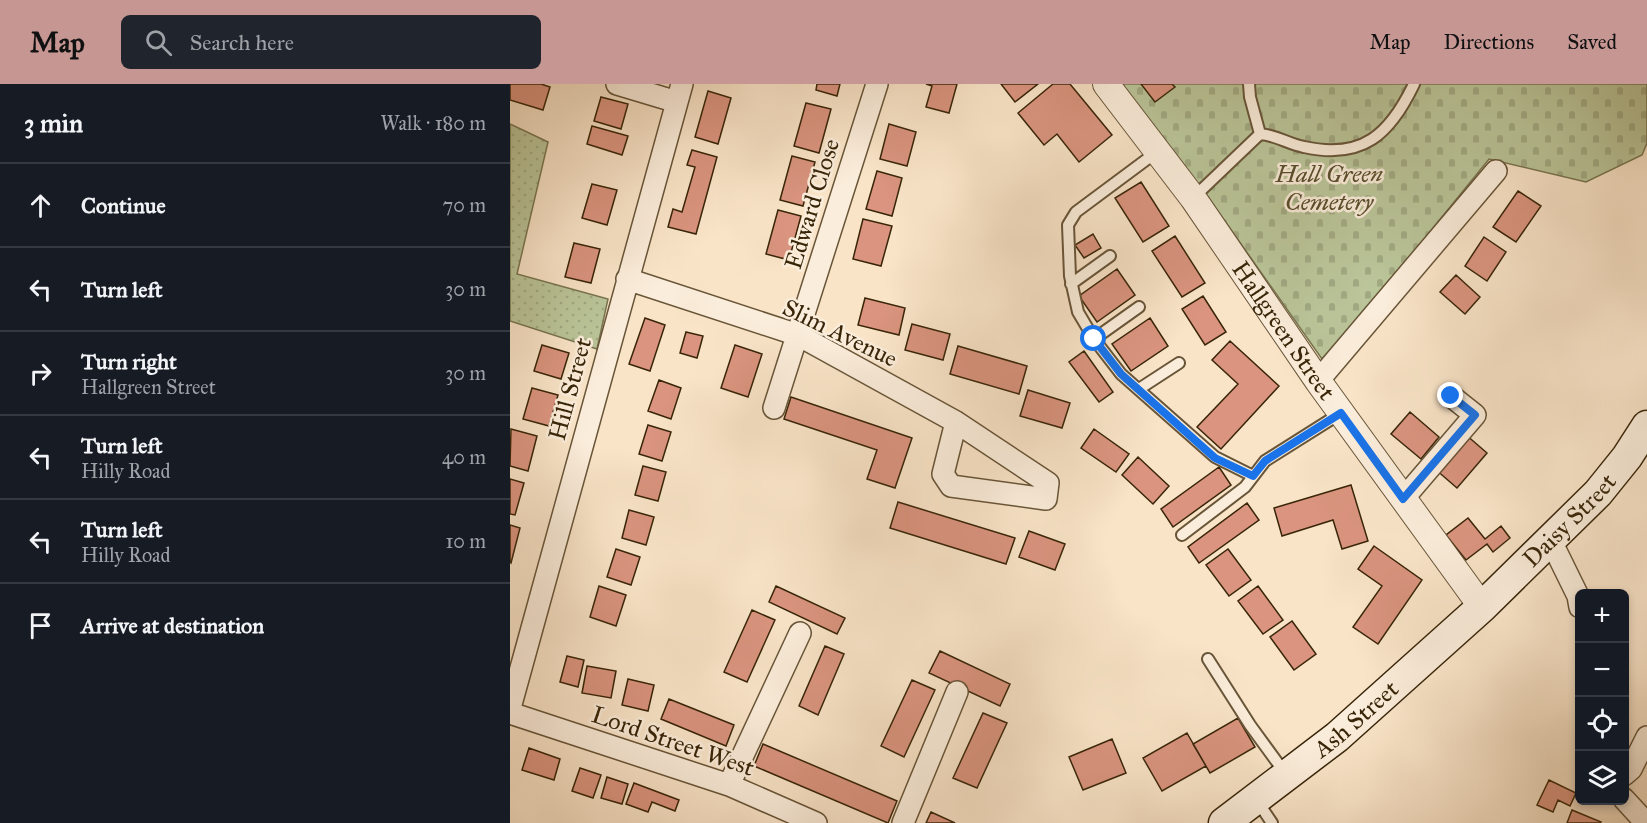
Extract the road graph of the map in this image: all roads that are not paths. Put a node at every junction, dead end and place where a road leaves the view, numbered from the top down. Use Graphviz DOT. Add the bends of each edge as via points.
graph roads {
  1 [pos="616,84"];
  2 [pos="877,84"];
  3 [pos="1106,84"];
  4 [pos="1249,84"];
  5 [pos="1414,84"];
  6 [pos="680,93"];
  7 [pos="1260,134"];
  8 [pos="1158,151"];
  9 [pos="1496,171"];
  10 [pos="1193,198"];
  11 [pos="1110,256"];
  12 [pos="627,279"];
  13 [pos="1071,284"];
  14 [pos="1139,307"];
  15 [pos="798,335"];
  16 [pos="1094,339"];
  17 [pos="1179,363"];
  18 [pos="1318,381"];
  19 [pos="1139,389"];
  20 [pos="1451,396"];
  21 [pos="774,408"];
  22 [pos="1341,413"];
  23 [pos="956,422"];
  24 [pos="1647,426"];
  25 [pos="1253,476"];
  26 [pos="1403,499"];
  27 [pos="1182,535"];
  28 [pos="1550,539"];
  29 [pos="1575,590"];
  30 [pos="1482,607"];
  31 [pos="800,633"];
  32 [pos="1208,659"];
  33 [pos="957,692"];
  34 [pos="510,710"];
  35 [pos="1647,737"];
  36 [pos="1629,771"];
  37 [pos="1287,775"];
  38 [pos="729,785"];
  39 [pos="1629,804"];
  40 [pos="1264,811"];
  41 [pos="816,823"];
  42 [pos="903,823"];
  43 [pos="1224,823"];
  44 [pos="1646,823"];
  1 -- 6 [label="street"];
  2 -- 15 [label="street, Edward Close"];
  3 -- 8 [label="street, Hallgreen Street"];
  4 -- 7 [label="lane"];
  5 -- 7 [label="lane" via="1396,118 1371,142 1327,151"];
  6 -- 12 [label="street, Hill Street"];
  7 -- 10 [label="lane"];
  8 -- 10 [label="street, Hallgreen Street"];
  8 -- 13 [label="lane" via="1076,212 1068,225"];
  9 -- 18 [label="street"];
  10 -- 18 [label="street, Hallgreen Street"];
  11 -- 13 [label="lane"];
  12 -- 15 [label="street, Slim Avenue"];
  12 -- 34 [label="street, Hill Street"];
  13 -- 16 [label="lane" via="1078,312"];
  14 -- 16 [label="lane"];
  15 -- 21 [label="street, Edward Close"];
  15 -- 23 [label="street, Slim Avenue"];
  16 -- 19 [label="lane" via="1121,374"];
  17 -- 19 [label="lane"];
  18 -- 22 [label="street, Hallgreen Street"];
  19 -- 25 [label="lane" via="1215,458"];
  20 -- 26 [label="street" via="1475,415"];
  22 -- 25 [label="lane" via="1265,461"];
  22 -- 26 [label="street, Hallgreen Street"];
  23 -- 23 [label="street, Slim Avenue" via="1048,483 1046,499 951,486 943,474"];
  24 -- 28 [label="main road, Daisy Street" via="1598,493"];
  25 -- 27 [label="lane" via="1245,487"];
  26 -- 30 [label="street, Hallgreen Street"];
  28 -- 29 [label="street"];
  28 -- 30 [label="main road, Daisy Street"];
  30 -- 37 [label="main road, Ash Street" via="1337,737"];
  31 -- 38 [label="street"];
  32 -- 37 [label="lane"];
  33 -- 42 [label="street"];
  34 -- 38 [label="street, Lord Street West"];
  35 -- 36 [label="street"];
  37 -- 40 [label="main road, Ash Street"];
  38 -- 41 [label="street, Lord Street West"];
  39 -- 44 [label="street"];
  40 -- 43 [label="main road, Ash Street"];
}
